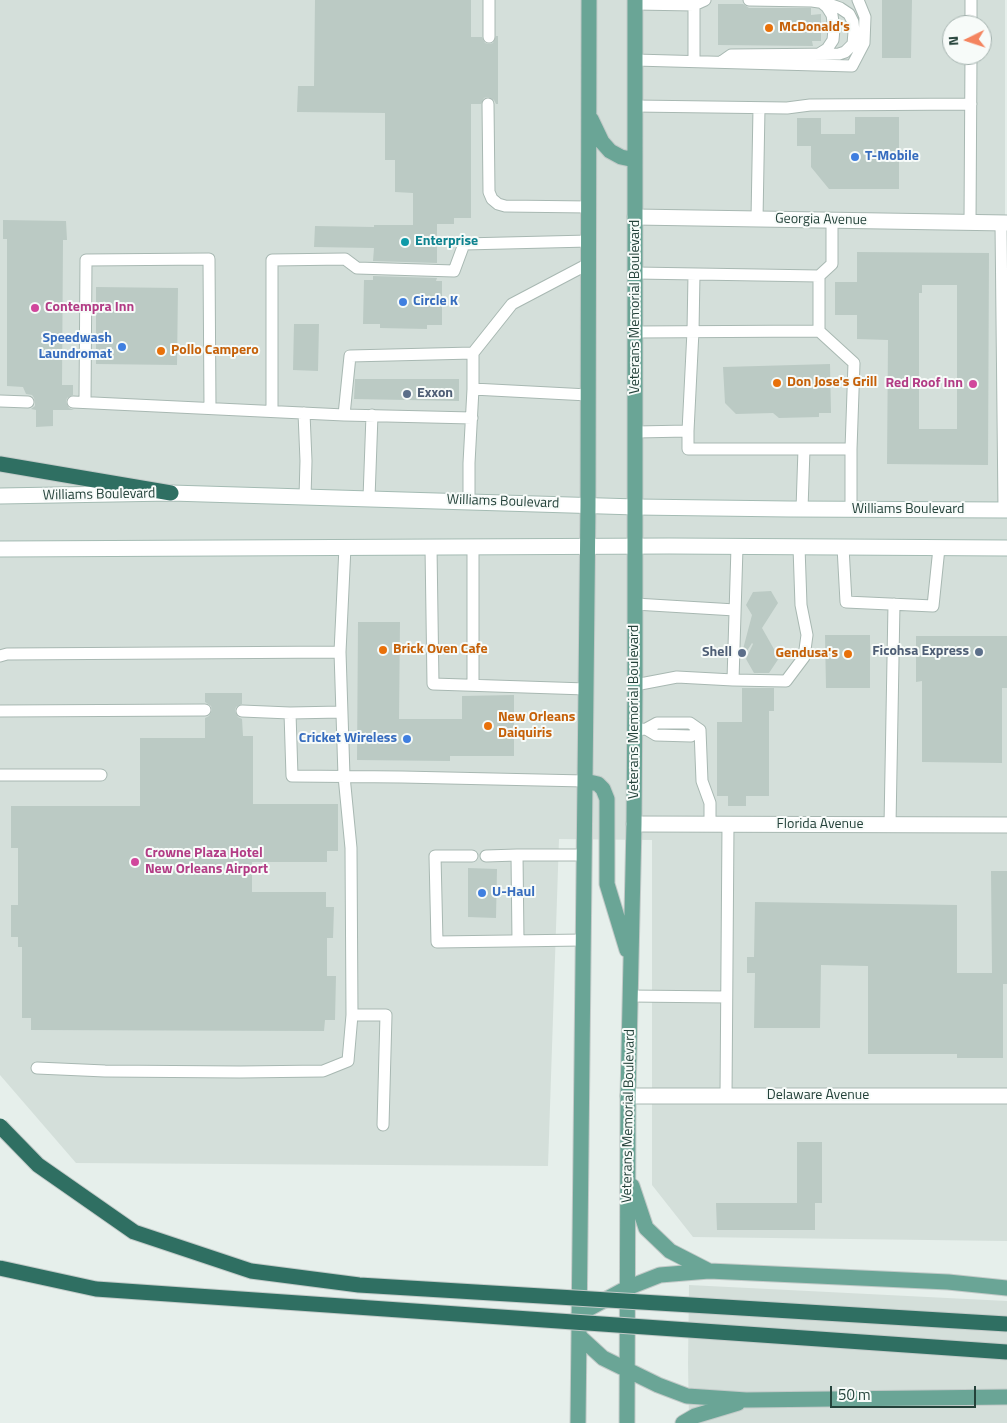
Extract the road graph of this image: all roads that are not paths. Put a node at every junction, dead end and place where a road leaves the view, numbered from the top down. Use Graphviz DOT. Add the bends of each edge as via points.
graph roads {
  1 [pos="489,0"];
  2 [pos="589,0"];
  3 [pos="749,0"];
  4 [pos="858,0"];
  5 [pos="971,0"];
  6 [pos="635,2"];
  7 [pos="699,2"];
  8 [pos="822,2"];
  9 [pos="971,15"];
  10 [pos="489,36"];
  11 [pos="819,54"];
  12 [pos="635,60"];
  13 [pos="694,61"];
  14 [pos="721,62"];
  15 [pos="971,65"];
  16 [pos="488,104"];
  17 [pos="971,104"];
  18 [pos="634,106"];
  19 [pos="759,108"];
  20 [pos="589,116"];
  21 [pos="635,160"];
  22 [pos="589,207"];
  23 [pos="636,217"];
  24 [pos="757,219"];
  25 [pos="832,220"];
  26 [pos="970,222"];
  27 [pos="1004,223"];
  28 [pos="588,241"];
  29 [pos="588,264"];
  30 [pos="636,274"];
  31 [pos="694,274"];
  32 [pos="819,276"];
  33 [pos="818,331"];
  34 [pos="636,332"];
  35 [pos="693,332"];
  36 [pos="473,352"];
  37 [pos="473,389"];
  38 [pos="588,395"];
  39 [pos="0,402"];
  40 [pos="28,402"];
  41 [pos="210,408"];
  42 [pos="272,411"];
  43 [pos="304,413"];
  44 [pos="344,415"];
  45 [pos="372,416"];
  46 [pos="472,418"];
  47 [pos="636,432"];
  48 [pos="688,432"];
  49 [pos="804,449"];
  50 [pos="851,449"];
  51 [pos="0,464"];
  52 [pos="171,493"];
  53 [pos="0,496"];
  54 [pos="305,497"];
  55 [pos="368,498"];
  56 [pos="469,501"];
  57 [pos="588,505"];
  58 [pos="636,506"];
  59 [pos="802,509"];
  60 [pos="851,510"];
  61 [pos="1006,510"];
  62 [pos="737,546"];
  63 [pos="345,547"];
  64 [pos="431,547"];
  65 [pos="473,547"];
  66 [pos="587,547"];
  67 [pos="636,547"];
  68 [pos="799,547"];
  69 [pos="843,547"];
  70 [pos="939,548"];
  71 [pos="1007,548"];
  72 [pos="0,549"];
  73 [pos="635,604"];
  74 [pos="894,604"];
  75 [pos="735,610"];
  76 [pos="340,652"];
  77 [pos="0,656"];
  78 [pos="733,680"];
  79 [pos="635,685"];
  80 [pos="473,686"];
  81 [pos="586,690"];
  82 [pos="205,710"];
  83 [pos="0,711"];
  84 [pos="242,711"];
  85 [pos="341,712"];
  86 [pos="290,713"];
  87 [pos="640,729"];
  88 [pos="0,775"];
  89 [pos="101,775"];
  90 [pos="344,776"];
  91 [pos="585,782"];
  92 [pos="634,824"];
  93 [pos="710,824"];
  94 [pos="728,825"];
  95 [pos="890,825"];
  96 [pos="1007,825"];
  97 [pos="517,855"];
  98 [pos="584,855"];
  99 [pos="472,856"];
  100 [pos="486,856"];
  101 [pos="583,940"];
  102 [pos="518,941"];
  103 [pos="631,963"];
  104 [pos="630,996"];
  105 [pos="726,997"];
  106 [pos="352,1015"];
  107 [pos="37,1068"];
  108 [pos="628,1096"];
  109 [pos="726,1096"];
  110 [pos="1007,1096"];
  111 [pos="0,1126"];
  112 [pos="383,1126"];
  113 [pos="628,1172"];
  114 [pos="0,1268"];
  115 [pos="708,1271"];
  116 [pos="627,1288"];
  117 [pos="1007,1288"];
  118 [pos="579,1314"];
  119 [pos="1007,1324"];
  120 [pos="579,1336"];
  121 [pos="1007,1352"];
  122 [pos="628,1370"];
  123 [pos="1007,1397"];
  124 [pos="746,1400"];
  125 [pos="578,1423"];
  126 [pos="627,1423"];
  127 [pos="683,1423"];
  1 -- 10 [label="lane"];
  2 -- 20 [label="main road"];
  3 -- 8 [label="lane"];
  4 -- 14 [label="lane" via="865,17 864,43 852,66"];
  5 -- 9 [label="lane"];
  6 -- 7 [label="lane"];
  6 -- 12 [label="main road, Veterans Memorial Boulevard"];
  7 -- 13 [label="lane"];
  8 -- 11 [label="lane" via="832,15 834,29 827,49"];
  8 -- 11 [label="lane" via="848,14 854,32 853,44 845,52"];
  11 -- 14 [label="lane" via="731,54"];
  12 -- 13 [label="lane"];
  12 -- 18 [label="main road, Veterans Memorial Boulevard"];
  13 -- 14 [label="lane"];
  15 -- 17 [label="lane"];
  16 -- 22 [label="lane" via="492,198 505,206"];
  17 -- 19 [label="lane"];
  17 -- 26 [label="lane"];
  18 -- 19 [label="lane"];
  18 -- 21 [label="main road, Veterans Memorial Boulevard"];
  19 -- 24 [label="lane"];
  20 -- 21 [label="main road" via="610,151"];
  20 -- 22 [label="main road"];
  21 -- 23 [label="main road, Veterans Memorial Boulevard"];
  22 -- 28 [label="main road"];
  23 -- 24 [label="main road, Georgia Avenue"];
  23 -- 30 [label="main road, Veterans Memorial Boulevard"];
  24 -- 25 [label="main road, Georgia Avenue"];
  25 -- 26 [label="main road, Georgia Avenue"];
  25 -- 32 [label="lane" via="832,264"];
  26 -- 27 [label="main road, Georgia Avenue"];
  27 -- 61 [label="lane"];
  28 -- 29 [label="main road"];
  28 -- 42 [label="lane" via="464,244 454,271 357,268 345,259 272,260"];
  29 -- 36 [label="lane" via="512,304"];
  29 -- 38 [label="main road"];
  30 -- 31 [label="lane"];
  30 -- 34 [label="main road, Veterans Memorial Boulevard"];
  31 -- 32 [label="lane"];
  31 -- 35 [label="lane"];
  32 -- 33 [label="lane"];
  33 -- 35 [label="lane"];
  33 -- 50 [label="lane" via="854,363"];
  34 -- 35 [label="lane"];
  34 -- 47 [label="main road, Veterans Memorial Boulevard"];
  35 -- 48 [label="lane"];
  36 -- 37 [label="lane"];
  36 -- 44 [label="lane" via="350,356"];
  37 -- 38 [label="lane"];
  37 -- 46 [label="lane"];
  38 -- 57 [label="main road"];
  39 -- 40 [label="lane"];
  41 -- 41 [label="lane" via="79,402 86,260 209,259"];
  41 -- 42 [label="lane"];
  42 -- 43 [label="lane"];
  43 -- 44 [label="lane"];
  43 -- 54 [label="lane"];
  44 -- 45 [label="lane"];
  45 -- 46 [label="lane"];
  45 -- 55 [label="lane"];
  46 -- 56 [label="lane"];
  47 -- 48 [label="lane"];
  47 -- 58 [label="main road, Veterans Memorial Boulevard"];
  48 -- 49 [label="lane" via="688,450"];
  49 -- 50 [label="lane"];
  49 -- 59 [label="lane"];
  50 -- 60 [label="lane"];
  51 -- 52 [label="highway"];
  52 -- 53 [label="main road, Williams Boulevard"];
  52 -- 54 [label="main road, Williams Boulevard"];
  54 -- 55 [label="main road, Williams Boulevard"];
  55 -- 56 [label="main road, Williams Boulevard"];
  56 -- 57 [label="main road, Williams Boulevard"];
  57 -- 58 [label="main road, Williams Boulevard"];
  57 -- 66 [label="main road"];
  58 -- 59 [label="main road, Williams Boulevard"];
  58 -- 67 [label="main road, Veterans Memorial Boulevard"];
  59 -- 60 [label="main road, Williams Boulevard"];
  60 -- 61 [label="main road, Williams Boulevard"];
  62 -- 67 [label="main road"];
  62 -- 68 [label="main road"];
  62 -- 75 [label="lane"];
  63 -- 64 [label="main road"];
  63 -- 72 [label="main road"];
  63 -- 76 [label="lane"];
  64 -- 65 [label="main road"];
  64 -- 80 [label="lane" via="433,684"];
  65 -- 66 [label="main road"];
  65 -- 80 [label="lane"];
  66 -- 67 [label="main road"];
  66 -- 81 [label="main road"];
  67 -- 73 [label="main road, Veterans Memorial Boulevard"];
  68 -- 69 [label="main road"];
  68 -- 78 [label="lane" via="801,605 807,635 804,657 786,680"];
  69 -- 70 [label="main road"];
  69 -- 74 [label="lane" via="846,602"];
  70 -- 71 [label="main road"];
  70 -- 74 [label="lane" via="933,606"];
  73 -- 75 [label="lane"];
  73 -- 79 [label="main road, Veterans Memorial Boulevard"];
  74 -- 95 [label="lane"];
  75 -- 78 [label="lane"];
  76 -- 77 [label="lane"];
  76 -- 85 [label="lane"];
  78 -- 79 [label="lane" via="677,677"];
  79 -- 87 [label="main road, Veterans Memorial Boulevard"];
  80 -- 81 [label="lane"];
  81 -- 91 [label="main road"];
  82 -- 83 [label="lane"];
  84 -- 86 [label="lane"];
  85 -- 86 [label="lane"];
  85 -- 90 [label="lane"];
  86 -- 90 [label="lane" via="292,776"];
  87 -- 92 [label="main road, Veterans Memorial Boulevard"];
  87 -- 93 [label="lane" via="656,735 691,736 700,730 702,781 710,803"];
  88 -- 89 [label="lane"];
  90 -- 91 [label="lane"];
  90 -- 106 [label="lane" via="351,848"];
  91 -- 98 [label="main road"];
  91 -- 103 [label="main road" via="598,784 607,799 607,884"];
  92 -- 93 [label="main road, Florida Avenue"];
  92 -- 103 [label="main road, Veterans Memorial Boulevard"];
  93 -- 94 [label="main road, Florida Avenue"];
  94 -- 95 [label="main road, Florida Avenue"];
  94 -- 105 [label="lane"];
  95 -- 96 [label="main road, Florida Avenue"];
  97 -- 98 [label="lane"];
  97 -- 100 [label="lane"];
  97 -- 102 [label="lane"];
  98 -- 101 [label="main road"];
  99 -- 102 [label="lane" via="435,856 438,942"];
  101 -- 102 [label="lane"];
  101 -- 118 [label="main road"];
  103 -- 104 [label="main road, Veterans Memorial Boulevard"];
  104 -- 105 [label="lane"];
  104 -- 108 [label="main road, Veterans Memorial Boulevard"];
  105 -- 109 [label="lane"];
  106 -- 107 [label="lane" via="348,1060 323,1071"];
  106 -- 112 [label="lane" via="386,1015"];
  108 -- 109 [label="main road, Delaware Avenue"];
  108 -- 113 [label="main road, Veterans Memorial Boulevard"];
  109 -- 110 [label="main road, Delaware Avenue"];
  111 -- 119 [label="highway, bridge" via="38,1165 134,1232 251,1271 359,1285"];
  113 -- 115 [label="main road" via="646,1228 670,1251"];
  113 -- 116 [label="main road, Veterans Memorial Boulevard"];
  114 -- 121 [label="highway, bridge" via="96,1289"];
  115 -- 116 [label="main road" via="660,1275"];
  115 -- 117 [label="main road" via="948,1282"];
  116 -- 118 [label="main road"];
  116 -- 122 [label="main road, Veterans Memorial Boulevard"];
  118 -- 120 [label="main road"];
  120 -- 122 [label="main road" via="603,1358"];
  120 -- 125 [label="main road"];
  122 -- 124 [label="main road" via="687,1396"];
  122 -- 126 [label="main road, Veterans Memorial Boulevard"];
  123 -- 124 [label="main road"];
  124 -- 127 [label="main road"];
}
